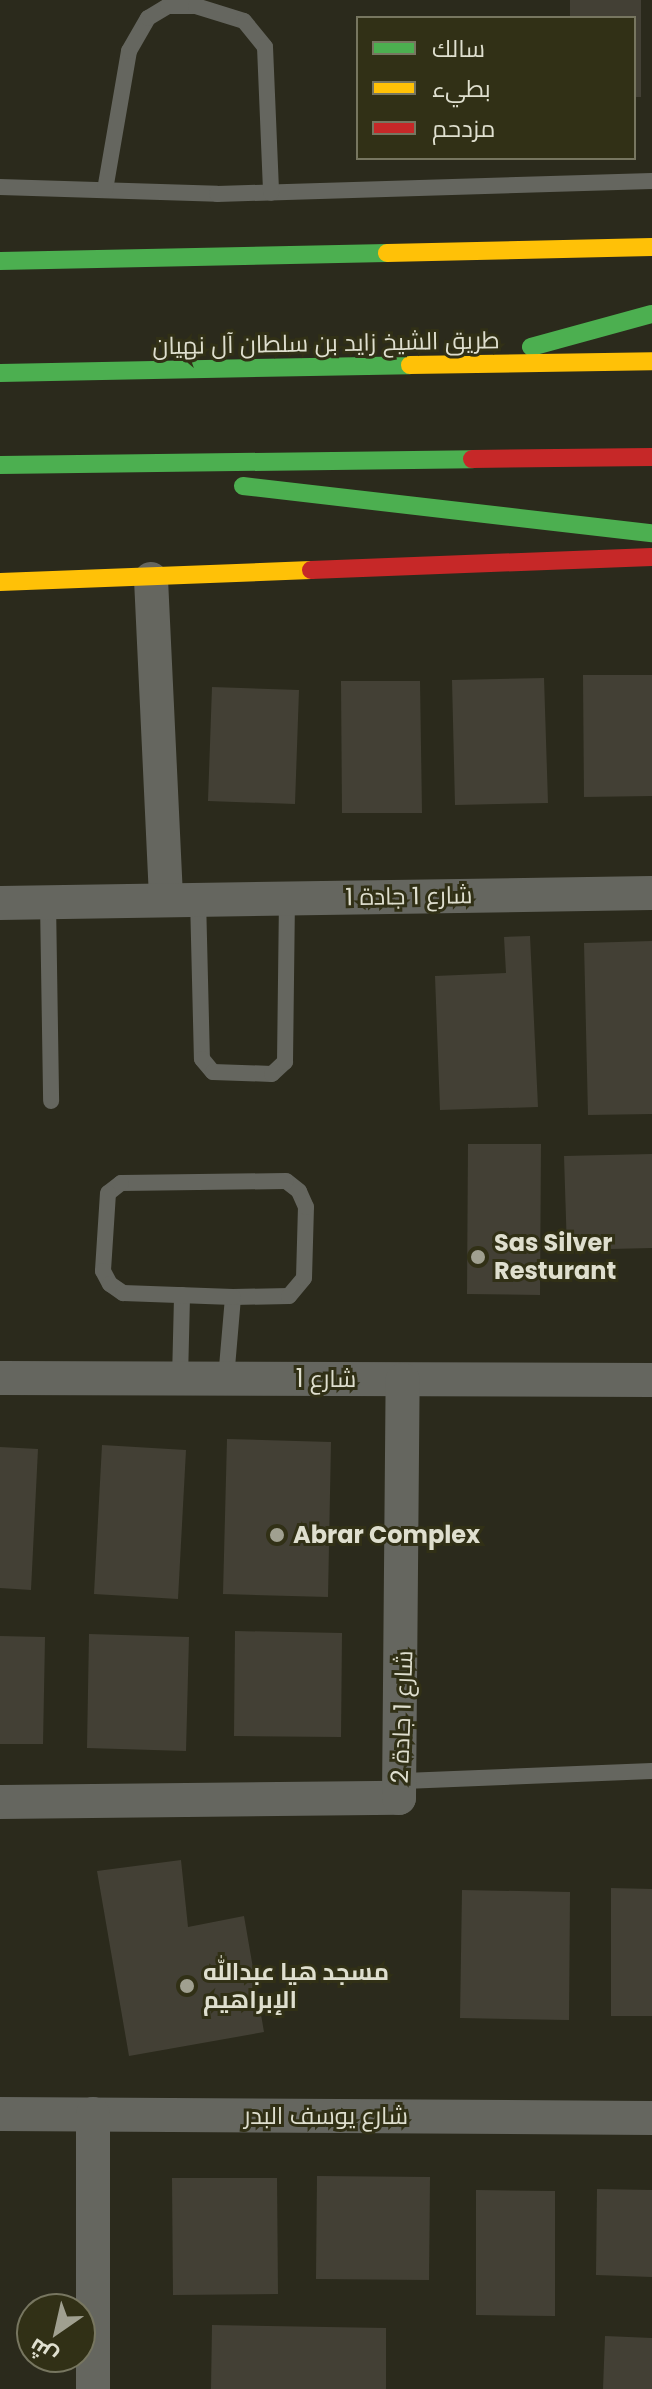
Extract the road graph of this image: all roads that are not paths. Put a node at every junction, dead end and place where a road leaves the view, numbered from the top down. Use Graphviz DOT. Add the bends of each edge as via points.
graph roads {
  1 [pos="196,3"];
  2 [pos="652,181"];
  3 [pos="0,187"];
  4 [pos="105,190"];
  5 [pos="271,193"];
  6 [pos="652,247"];
  7 [pos="0,261"];
  8 [pos="652,314"];
  9 [pos="652,361"];
  10 [pos="471,364"];
  11 [pos="0,373"];
  12 [pos="652,457"];
  13 [pos="62,464"];
  14 [pos="0,465"];
  15 [pos="652,533"];
  16 [pos="652,557"];
  17 [pos="151,579"];
  18 [pos="0,582"];
  19 [pos="652,893"];
  20 [pos="287,897"];
  21 [pos="182,898"];
  22 [pos="48,902"];
  23 [pos="0,903"];
  24 [pos="51,1101"];
  25 [pos="182,1295"];
  26 [pos="233,1297"];
  27 [pos="0,1378"];
  28 [pos="180,1379"];
  29 [pos="226,1379"];
  30 [pos="403,1380"];
  31 [pos="652,1380"];
  32 [pos="652,1771"];
  33 [pos="404,1781"];
  34 [pos="0,1802"];
  35 [pos="0,2114"];
  36 [pos="93,2114"];
  37 [pos="652,2118"];
  38 [pos="93,2389"];
  1 -- 4 [label="lane" via="168,6 148,18 129,51"];
  1 -- 5 [label="lane" via="244,21 265,47"];
  2 -- 5 [label="lane"];
  3 -- 4 [label="lane"];
  4 -- 5 [label="lane"];
  6 -- 7 [label="main road"];
  8 -- 10 [label="main road"];
  9 -- 10 [label="main road, طريق الشيخ زايد بن سلطان آل نهيان"];
  10 -- 11 [label="main road, طريق الشيخ زايد بن سلطان آل نهيان"];
  12 -- 13 [label="main road"];
  13 -- 14 [label="main road"];
  13 -- 15 [label="main road"];
  16 -- 17 [label="main road"];
  17 -- 18 [label="main road"];
  17 -- 21 [label="street"];
  19 -- 20 [label="street, شارع 1 جادة 1"];
  20 -- 21 [label="street, شارع 1 جادة 1"];
  20 -- 21 [label="lane" via="285,1062 272,1074 213,1072 202,1059"];
  21 -- 22 [label="street, شارع 1 جادة 1"];
  22 -- 23 [label="street, شارع 1 جادة 1"];
  22 -- 24 [label="lane"];
  25 -- 26 [label="lane"];
  25 -- 26 [label="lane" via="123,1293 103,1271 102,1208 121,1183 286,1181 299,1191 306,1207 299,1288 289,1296"];
  25 -- 28 [label="lane"];
  26 -- 29 [label="lane"];
  27 -- 28 [label="street, شارع 1"];
  28 -- 29 [label="street, شارع 1"];
  29 -- 30 [label="street, شارع 1"];
  30 -- 31 [label="street, شارع 1"];
  30 -- 33 [label="street, شارع 1 جادة 2"];
  32 -- 33 [label="lane"];
  33 -- 34 [label="street, شارع 1 جادة 2" via="399,1798 386,1803"];
  35 -- 36 [label="street, شارع يوسف البدر"];
  36 -- 37 [label="street, شارع يوسف البدر"];
  36 -- 38 [label="street"];
}
